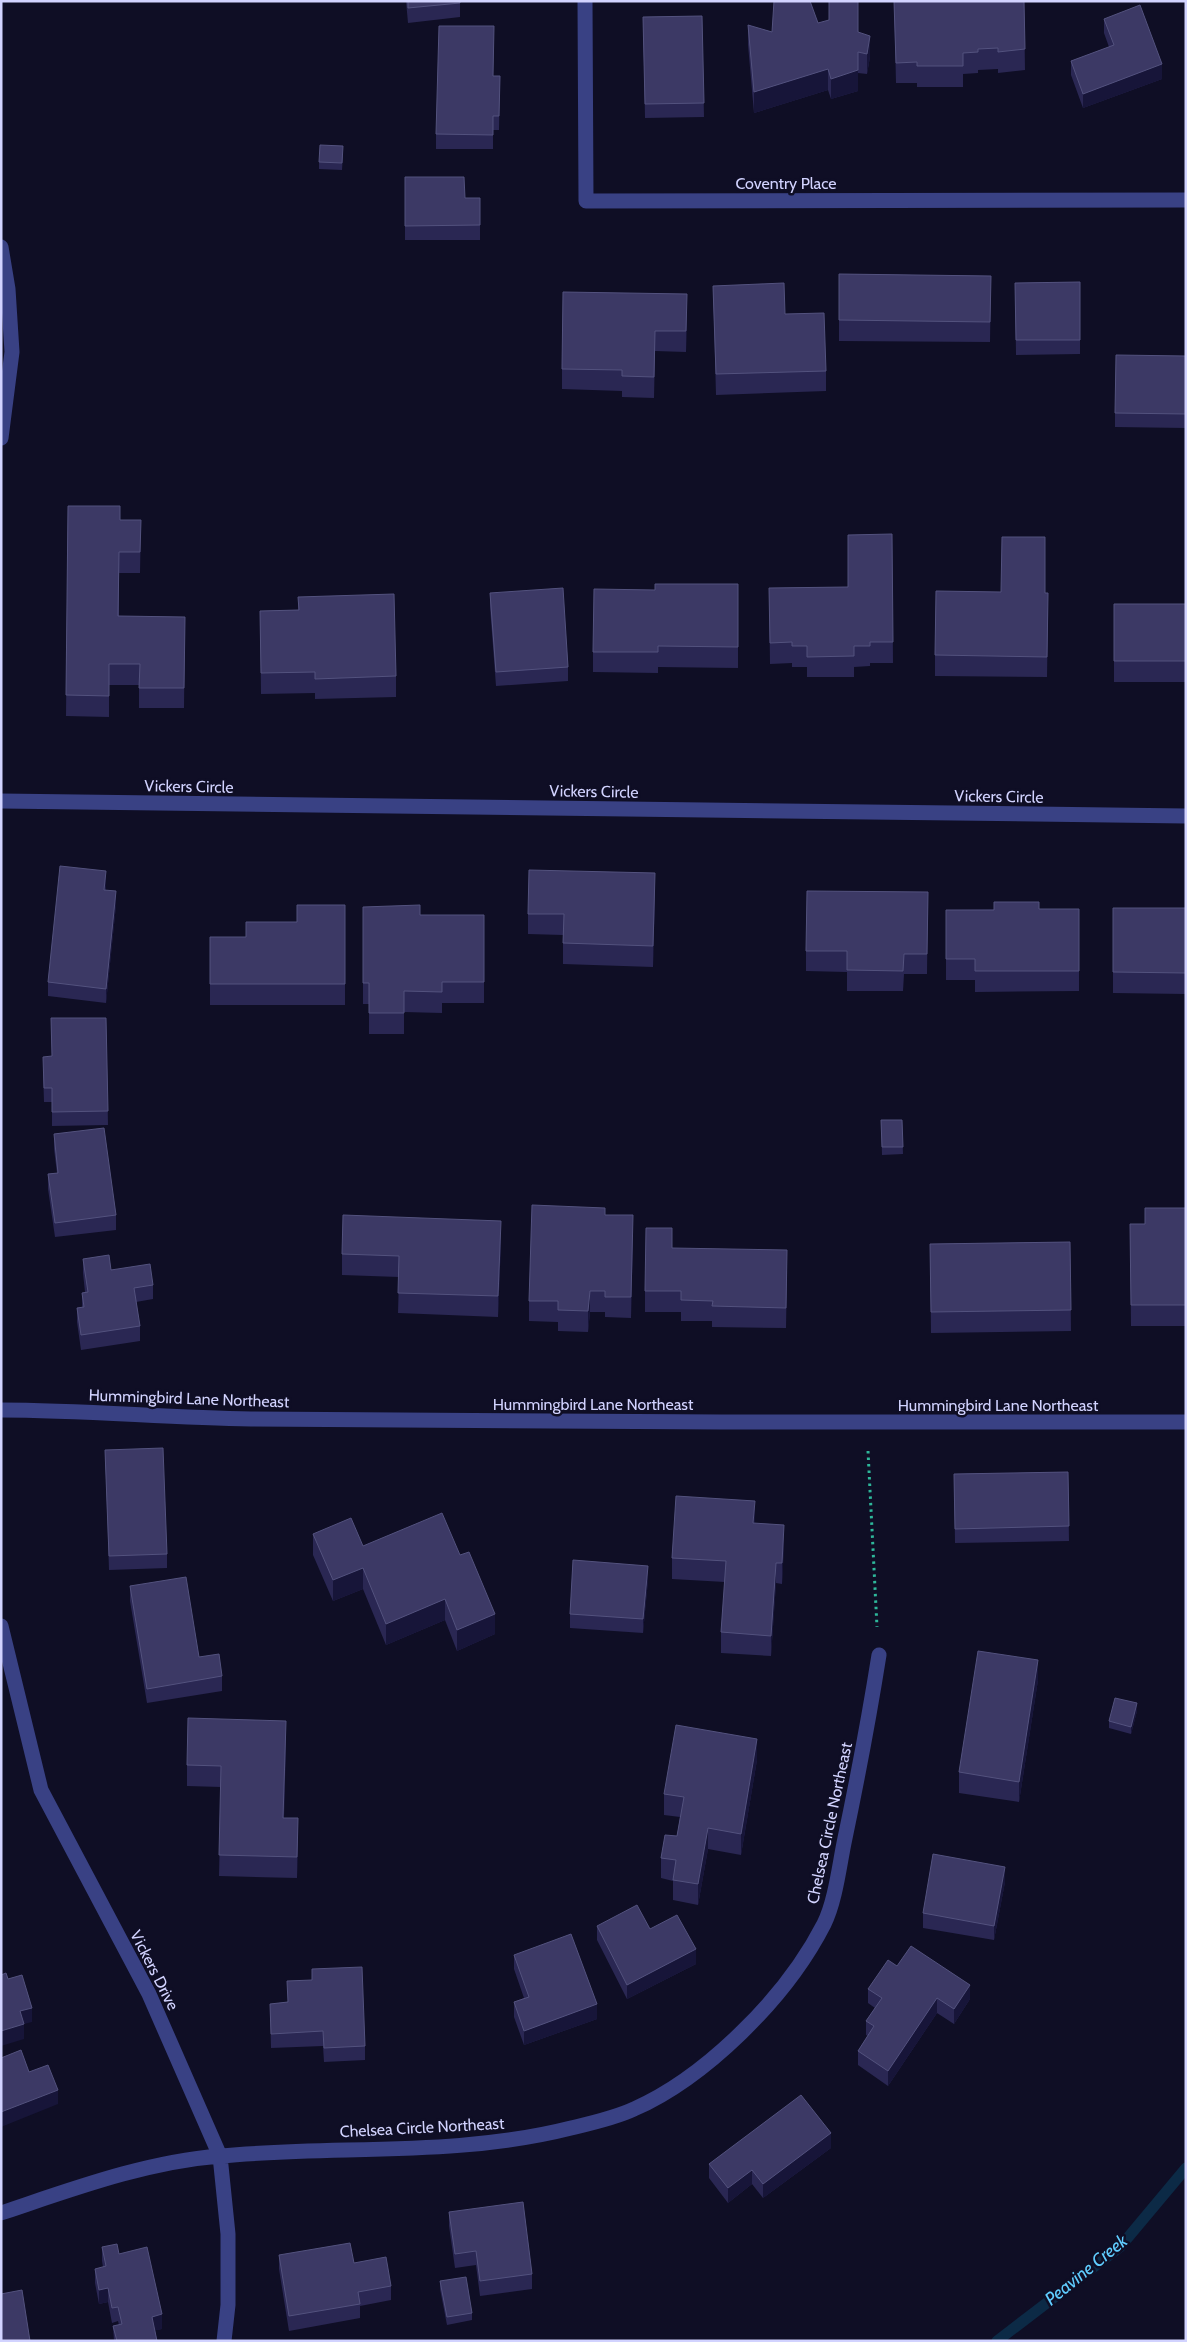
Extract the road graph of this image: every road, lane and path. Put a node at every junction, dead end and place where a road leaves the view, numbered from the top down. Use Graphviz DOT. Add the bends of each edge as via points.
graph roads {
  1 [pos="585,1"];
  2 [pos="1186,200"];
  3 [pos="1,247"];
  4 [pos="1,438"];
  5 [pos="1,801"];
  6 [pos="1186,816"];
  7 [pos="1,1410"];
  8 [pos="1186,1422"];
  9 [pos="866,1423"];
  10 [pos="1,1626"];
  11 [pos="879,1655"];
  12 [pos="220,2156"];
  13 [pos="1,2213"];
  14 [pos="224,2341"];
  1 -- 2 [label="street, Coventry Place" via="586,201"];
  3 -- 4 [label="street" via="8,289 12,352"];
  5 -- 6 [label="street, Vickers Circle"];
  7 -- 9 [label="street, Hummingbird Lane Northeast" via="242,1419"];
  8 -- 9 [label="street, Hummingbird Lane Northeast"];
  9 -- 11 [label="path"];
  10 -- 12 [label="street, Vickers Drive" via="41,1790 149,1994"];
  11 -- 12 [label="street, Chelsea Circle Northeast" via="864,1748 825,1922 783,1988 713,2060 633,2110 541,2136 431,2147"];
  12 -- 13 [label="street, Chelsea Circle Northeast" via="139,2169"];
  12 -- 14 [label="street, Vickers Drive" via="228,2234 228,2305"];
}
